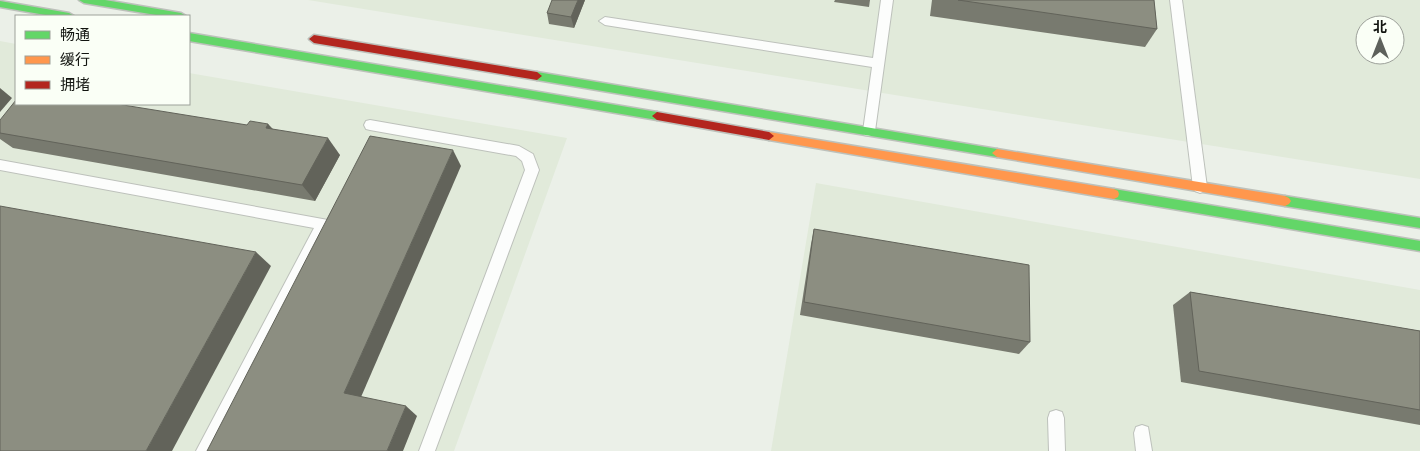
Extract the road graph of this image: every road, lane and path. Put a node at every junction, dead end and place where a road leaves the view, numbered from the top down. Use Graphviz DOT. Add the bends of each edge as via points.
graph roads {
  1 [pos="84,0"];
  2 [pos="887,0"];
  3 [pos="1176,0"];
  4 [pos="0,4"];
  5 [pos="63,15"];
  6 [pos="175,15"];
  7 [pos="605,21"];
  8 [pos="190,37"];
  9 [pos="305,37"];
  10 [pos="879,64"];
  11 [pos="370,125"];
  12 [pos="869,131"];
  13 [pos="0,165"];
  14 [pos="1200,187"];
  15 [pos="1420,223"];
  16 [pos="1420,246"];
  17 [pos="1056,418"];
  18 [pos="1142,433"];
  19 [pos="204,451"];
  20 [pos="427,451"];
  21 [pos="1057,451"];
  22 [pos="1144,451"];
  1 -- 6 [label="street"];
  2 -- 10 [label="lane"];
  3 -- 14 [label="lane"];
  4 -- 5 [label="street"];
  7 -- 10 [label="lane"];
  8 -- 16 [label="street"];
  9 -- 12 [label="street"];
  10 -- 12 [label="lane"];
  11 -- 20 [label="lane" via="519,151 528,158 532,170"];
  12 -- 14 [label="street"];
  13 -- 19 [label="lane" via="323,224"];
  14 -- 15 [label="street"];
  17 -- 21 [label="lane"];
  18 -- 22 [label="lane"];
}
